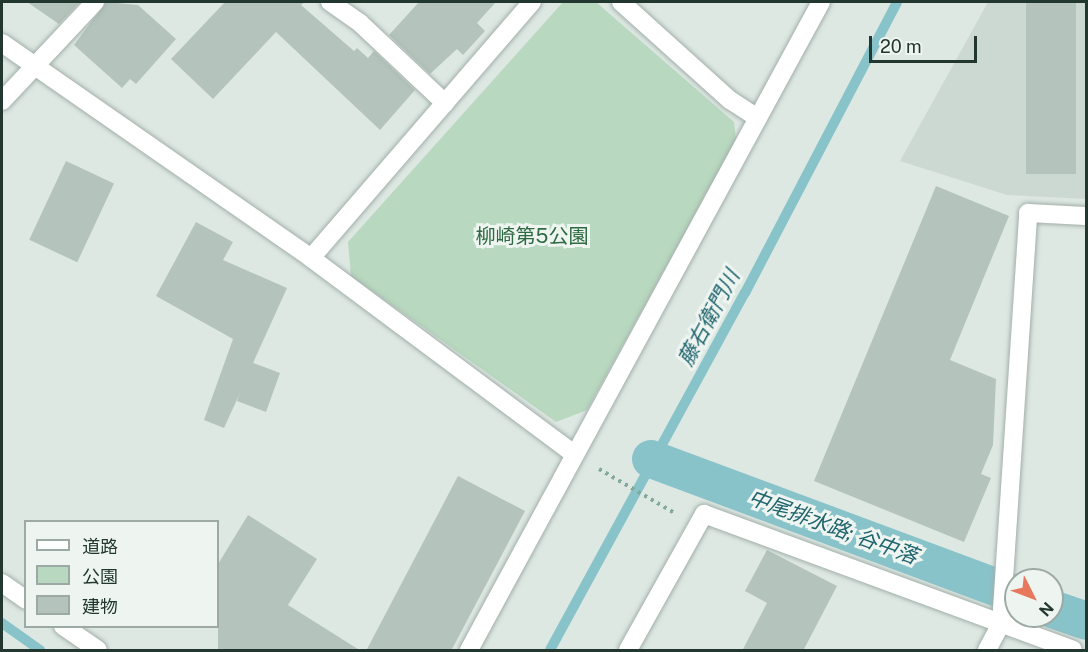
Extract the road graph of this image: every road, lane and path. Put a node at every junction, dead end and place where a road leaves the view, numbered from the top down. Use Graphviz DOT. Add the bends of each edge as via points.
graph roads {
  1 [pos="95,2"];
  2 [pos="330,2"];
  3 [pos="532,2"];
  4 [pos="621,2"];
  5 [pos="821,2"];
  6 [pos="2,43"];
  7 [pos="34,67"];
  8 [pos="2,101"];
  9 [pos="445,103"];
  10 [pos="758,118"];
  11 [pos="1086,216"];
  12 [pos="311,258"];
  13 [pos="574,454"];
  14 [pos="697,526"];
  15 [pos="2,584"];
  16 [pos="24,599"];
  17 [pos="1001,624"];
  18 [pos="64,628"];
  19 [pos="98,651"];
  20 [pos="469,651"];
  21 [pos="628,651"];
  22 [pos="987,651"];
  23 [pos="1073,651"];
  1 -- 7 [label="street"];
  2 -- 9 [label="street" via="360,23"];
  3 -- 9 [label="street"];
  4 -- 10 [label="street" via="730,100"];
  5 -- 10 [label="street"];
  6 -- 7 [label="street"];
  7 -- 8 [label="street"];
  7 -- 12 [label="street"];
  9 -- 12 [label="street"];
  10 -- 13 [label="street"];
  11 -- 17 [label="street" via="1028,213"];
  12 -- 13 [label="street"];
  13 -- 14 [label="path"];
  13 -- 20 [label="street"];
  14 -- 17 [label="street" via="704,514"];
  14 -- 21 [label="street"];
  15 -- 16 [label="street"];
  17 -- 22 [label="street"];
  17 -- 23 [label="street"];
  18 -- 19 [label="street"];
}
